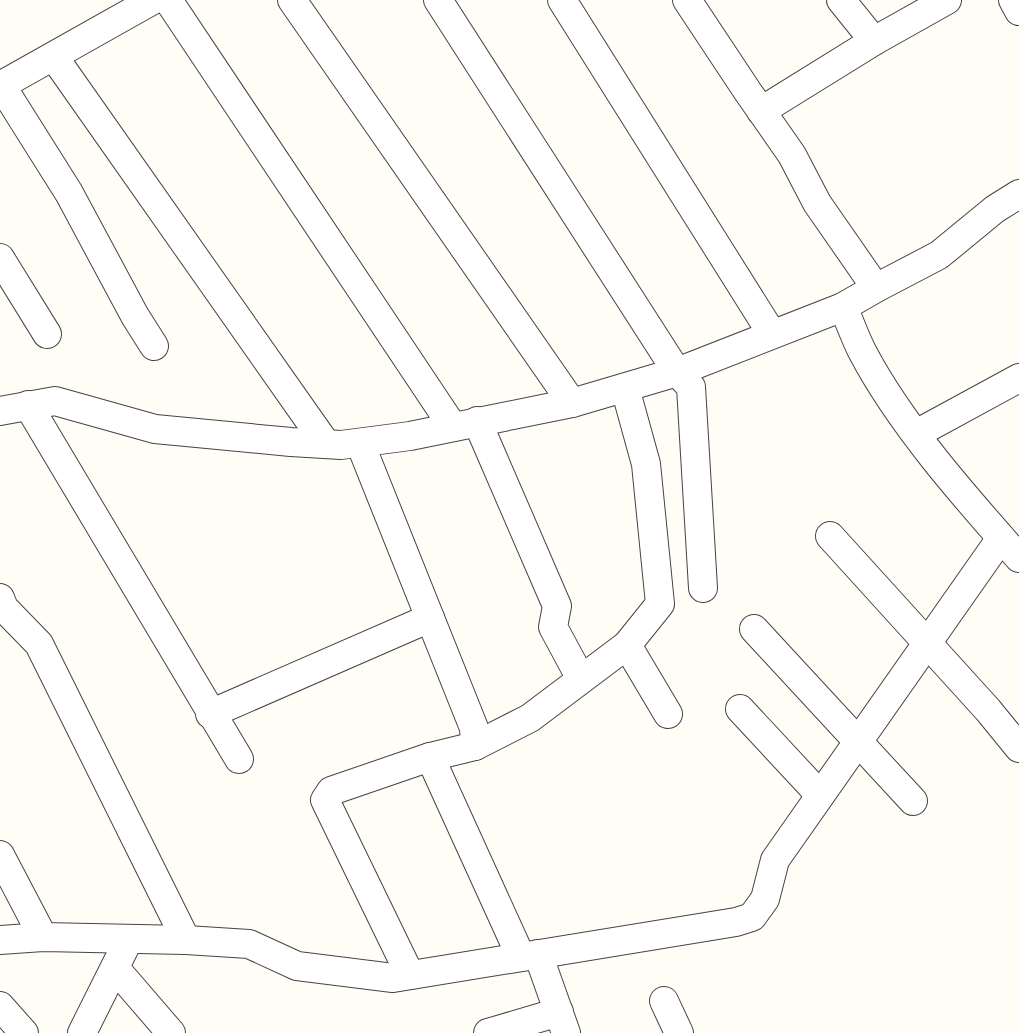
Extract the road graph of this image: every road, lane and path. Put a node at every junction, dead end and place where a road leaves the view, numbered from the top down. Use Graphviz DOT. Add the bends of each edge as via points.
graph roads {
  1 [pos="153,0"];
  2 [pos="168,0"];
  3 [pos="292,0"];
  4 [pos="438,0"];
  5 [pos="562,0"];
  6 [pos="688,0"];
  7 [pos="841,0"];
  8 [pos="947,0"];
  9 [pos="1012,0"];
  10 [pos="1019,11"];
  11 [pos="874,41"];
  12 [pos="54,57"];
  13 [pos="0,86"];
  14 [pos="761,110"];
  15 [pos="1019,194"];
  16 [pos="0,258"];
  17 [pos="876,288"];
  18 [pos="843,307"];
  19 [pos="47,334"];
  20 [pos="772,334"];
  21 [pos="154,346"];
  22 [pos="677,372"];
  23 [pos="1019,378"];
  24 [pos="625,388"];
  25 [pos="572,403"];
  26 [pos="28,405"];
  27 [pos="0,412"];
  28 [pos="465,424"];
  29 [pos="916,434"];
  30 [pos="360,443"];
  31 [pos="326,444"];
  32 [pos="830,536"];
  33 [pos="1001,538"];
  34 [pos="1019,558"];
  35 [pos="703,588"];
  36 [pos="0,598"];
  37 [pos="430,618"];
  38 [pos="754,629"];
  39 [pos="926,644"];
  40 [pos="627,645"];
  41 [pos="581,679"];
  42 [pos="740,709"];
  43 [pos="210,714"];
  44 [pos="668,714"];
  45 [pos="858,740"];
  46 [pos="475,746"];
  47 [pos="1019,748"];
  48 [pos="430,757"];
  49 [pos="239,759"];
  50 [pos="820,795"];
  51 [pos="913,801"];
  52 [pos="0,855"];
  53 [pos="43,937"];
  54 [pos="129,939"];
  55 [pos="0,940"];
  56 [pos="186,940"];
  57 [pos="530,956"];
  58 [pos="114,968"];
  59 [pos="410,975"];
  60 [pos="664,1001"];
  61 [pos="0,1006"];
  62 [pos="562,1022"];
  63 [pos="24,1033"];
  64 [pos="82,1033"];
  65 [pos="171,1033"];
  66 [pos="488,1033"];
  67 [pos="679,1033"];
  1 -- 12 [label="street"];
  2 -- 28 [label="street"];
  3 -- 25 [label="street"];
  4 -- 22 [label="street"];
  5 -- 20 [label="street"];
  6 -- 14 [label="street"];
  7 -- 11 [label="street"];
  8 -- 11 [label="street"];
  9 -- 10 [label="street"];
  11 -- 14 [label="street"];
  12 -- 13 [label="street"];
  12 -- 31 [label="street"];
  13 -- 21 [label="street" via="68,193"];
  14 -- 17 [label="street" via="792,155 817,202"];
  15 -- 17 [label="street" via="995,209 939,255"];
  16 -- 19 [label="street"];
  17 -- 18 [label="street"];
  18 -- 20 [label="street"];
  18 -- 29 [label="street" via="862,352"];
  20 -- 22 [label="street"];
  22 -- 24 [label="street"];
  22 -- 35 [label="street" via="691,387"];
  23 -- 29 [label="street"];
  24 -- 25 [label="street"];
  24 -- 40 [label="street" via="646,464 660,604"];
  25 -- 28 [label="street"];
  26 -- 27 [label="street"];
  26 -- 31 [label="street" via="55,400 155,429"];
  26 -- 43 [label="street"];
  28 -- 30 [label="street"];
  28 -- 41 [label="street" via="557,606 553,627"];
  29 -- 33 [label="street"];
  30 -- 31 [label="street"];
  30 -- 37 [label="street"];
  32 -- 39 [label="street"];
  33 -- 34 [label="street"];
  33 -- 39 [label="street"];
  36 -- 56 [label="street" via="4,608 39,644"];
  37 -- 43 [label="street"];
  37 -- 46 [label="street" via="474,728"];
  38 -- 45 [label="street"];
  39 -- 45 [label="street"];
  39 -- 47 [label="street"];
  40 -- 41 [label="street"];
  40 -- 44 [label="street"];
  41 -- 46 [label="street" via="530,718"];
  42 -- 50 [label="street"];
  43 -- 49 [label="street"];
  45 -- 50 [label="street"];
  45 -- 51 [label="street"];
  46 -- 48 [label="street"];
  48 -- 57 [label="street"];
  48 -- 59 [label="street" via="331,791 325,800"];
  50 -- 57 [label="street" via="775,860 765,899 752,917"];
  52 -- 53 [label="street"];
  53 -- 54 [label="street"];
  53 -- 55 [label="street"];
  54 -- 56 [label="street"];
  54 -- 58 [label="street"];
  56 -- 59 [label="street" via="249,944 297,966 393,978"];
  57 -- 59 [label="street"];
  57 -- 62 [label="street"];
  58 -- 64 [label="street"];
  58 -- 65 [label="street"];
  60 -- 67 [label="street"];
  61 -- 63 [label="street"];
  62 -- 66 [label="street"];
}
